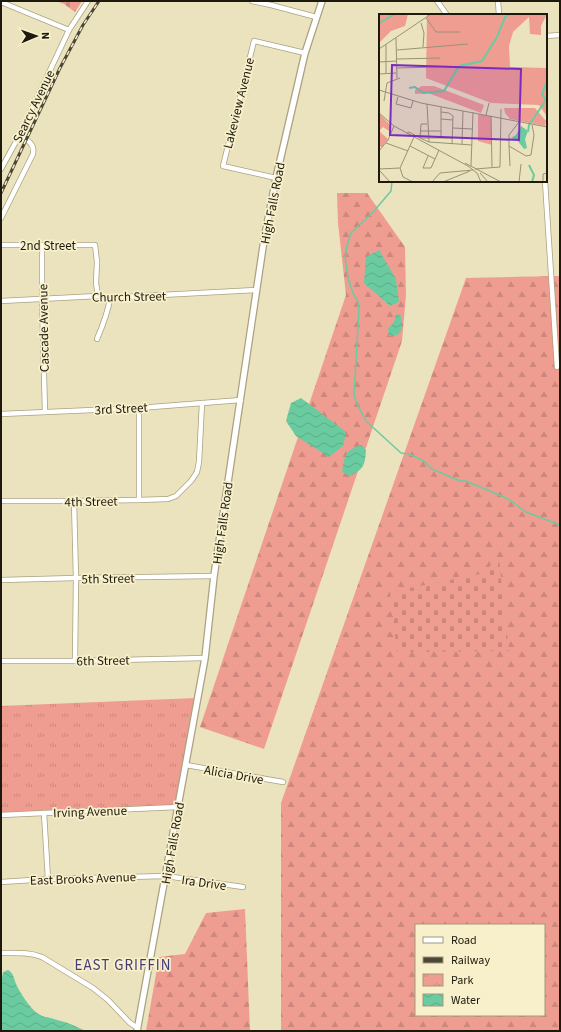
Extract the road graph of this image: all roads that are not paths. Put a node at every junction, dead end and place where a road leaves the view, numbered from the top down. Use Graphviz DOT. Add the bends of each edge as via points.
graph roads {
  1 [pos="88,1"];
  2 [pos="252,1"];
  3 [pos="322,1"];
  4 [pos="437,1"];
  5 [pos="498,1"];
  6 [pos="1,2"];
  7 [pos="271,3"];
  8 [pos="446,14"];
  9 [pos="499,14"];
  10 [pos="316,17"];
  11 [pos="70,30"];
  12 [pos="560,35"];
  13 [pos="547,36"];
  14 [pos="305,53"];
  15 [pos="19,136"];
  16 [pos="1,169"];
  17 [pos="276,178"];
  18 [pos="545,182"];
  19 [pos="1,218"];
  20 [pos="1,245"];
  21 [pos="42,245"];
  22 [pos="257,290"];
  23 [pos="98,296"];
  24 [pos="42,298"];
  25 [pos="110,298"];
  26 [pos="1,301"];
  27 [pos="97,339"];
  28 [pos="557,367"];
  29 [pos="241,400"];
  30 [pos="202,403"];
  31 [pos="139,408"];
  32 [pos="45,412"];
  33 [pos="1,414"];
  34 [pos="139,500"];
  35 [pos="1,501"];
  36 [pos="74,502"];
  37 [pos="214,576"];
  38 [pos="76,578"];
  39 [pos="1,580"];
  40 [pos="205,658"];
  41 [pos="1,661"];
  42 [pos="75,661"];
  43 [pos="186,765"];
  44 [pos="283,782"];
  45 [pos="178,807"];
  46 [pos="44,813"];
  47 [pos="1,815"];
  48 [pos="166,876"];
  49 [pos="48,879"];
  50 [pos="1,882"];
  51 [pos="243,887"];
  52 [pos="1,953"];
  53 [pos="138,1030"];
  1 -- 11 [label="street, Searcy Avenue"];
  2 -- 7 [label="street"];
  3 -- 10 [label="street, High Falls Road"];
  4 -- 8 [label="street"];
  5 -- 9 [label="street"];
  6 -- 11 [label="street"];
  7 -- 10 [label="street"];
  10 -- 14 [label="street, High Falls Road"];
  11 -- 15 [label="street, Searcy Avenue"];
  12 -- 13 [label="street"];
  14 -- 17 [label="street, High Falls Road"];
  14 -- 17 [label="street, Lakeview Avenue" via="254,41 223,166"];
  15 -- 16 [label="street, Searcy Avenue"];
  15 -- 19 [label="street" via="30,142 33,154"];
  17 -- 22 [label="street, High Falls Road"];
  18 -- 28 [label="street"];
  20 -- 21 [label="street, 2nd Street"];
  21 -- 23 [label="street, 2nd Street" via="95,245"];
  21 -- 24 [label="street, Cascade Avenue"];
  22 -- 25 [label="street, Church Street"];
  22 -- 29 [label="street, High Falls Road"];
  23 -- 24 [label="street, Church Street"];
  23 -- 25 [label="street, Church Street"];
  24 -- 26 [label="street, Church Street"];
  24 -- 32 [label="street, Cascade Avenue"];
  25 -- 27 [label="street" via="107,316"];
  29 -- 30 [label="street, 3rd Street"];
  29 -- 37 [label="street, High Falls Road"];
  30 -- 31 [label="street, 3rd Street"];
  30 -- 34 [label="street, 4th Street" via="197,472 176,496 168,499"];
  31 -- 32 [label="street, 3rd Street"];
  31 -- 34 [label="street"];
  32 -- 33 [label="street, 3rd Street"];
  34 -- 36 [label="street, 4th Street"];
  35 -- 36 [label="street, 4th Street"];
  36 -- 38 [label="street"];
  37 -- 38 [label="street, 5th Street"];
  37 -- 40 [label="street, High Falls Road"];
  38 -- 39 [label="street, 5th Street"];
  38 -- 42 [label="street"];
  40 -- 42 [label="street, 6th Street"];
  40 -- 43 [label="street, High Falls Road"];
  41 -- 42 [label="street, 6th Street"];
  43 -- 44 [label="street, Alicia Drive"];
  43 -- 45 [label="street, High Falls Road"];
  45 -- 46 [label="street, Irving Avenue"];
  45 -- 48 [label="street, High Falls Road"];
  46 -- 47 [label="street, Irving Avenue"];
  46 -- 49 [label="street"];
  48 -- 49 [label="street, East Brooks Avenue"];
  48 -- 51 [label="street, Ira Drive"];
  48 -- 53 [label="street, High Falls Road"];
  49 -- 50 [label="street, East Brooks Avenue"];
  52 -- 53 [label="street" via="27,952 42,957 98,992"];
}
